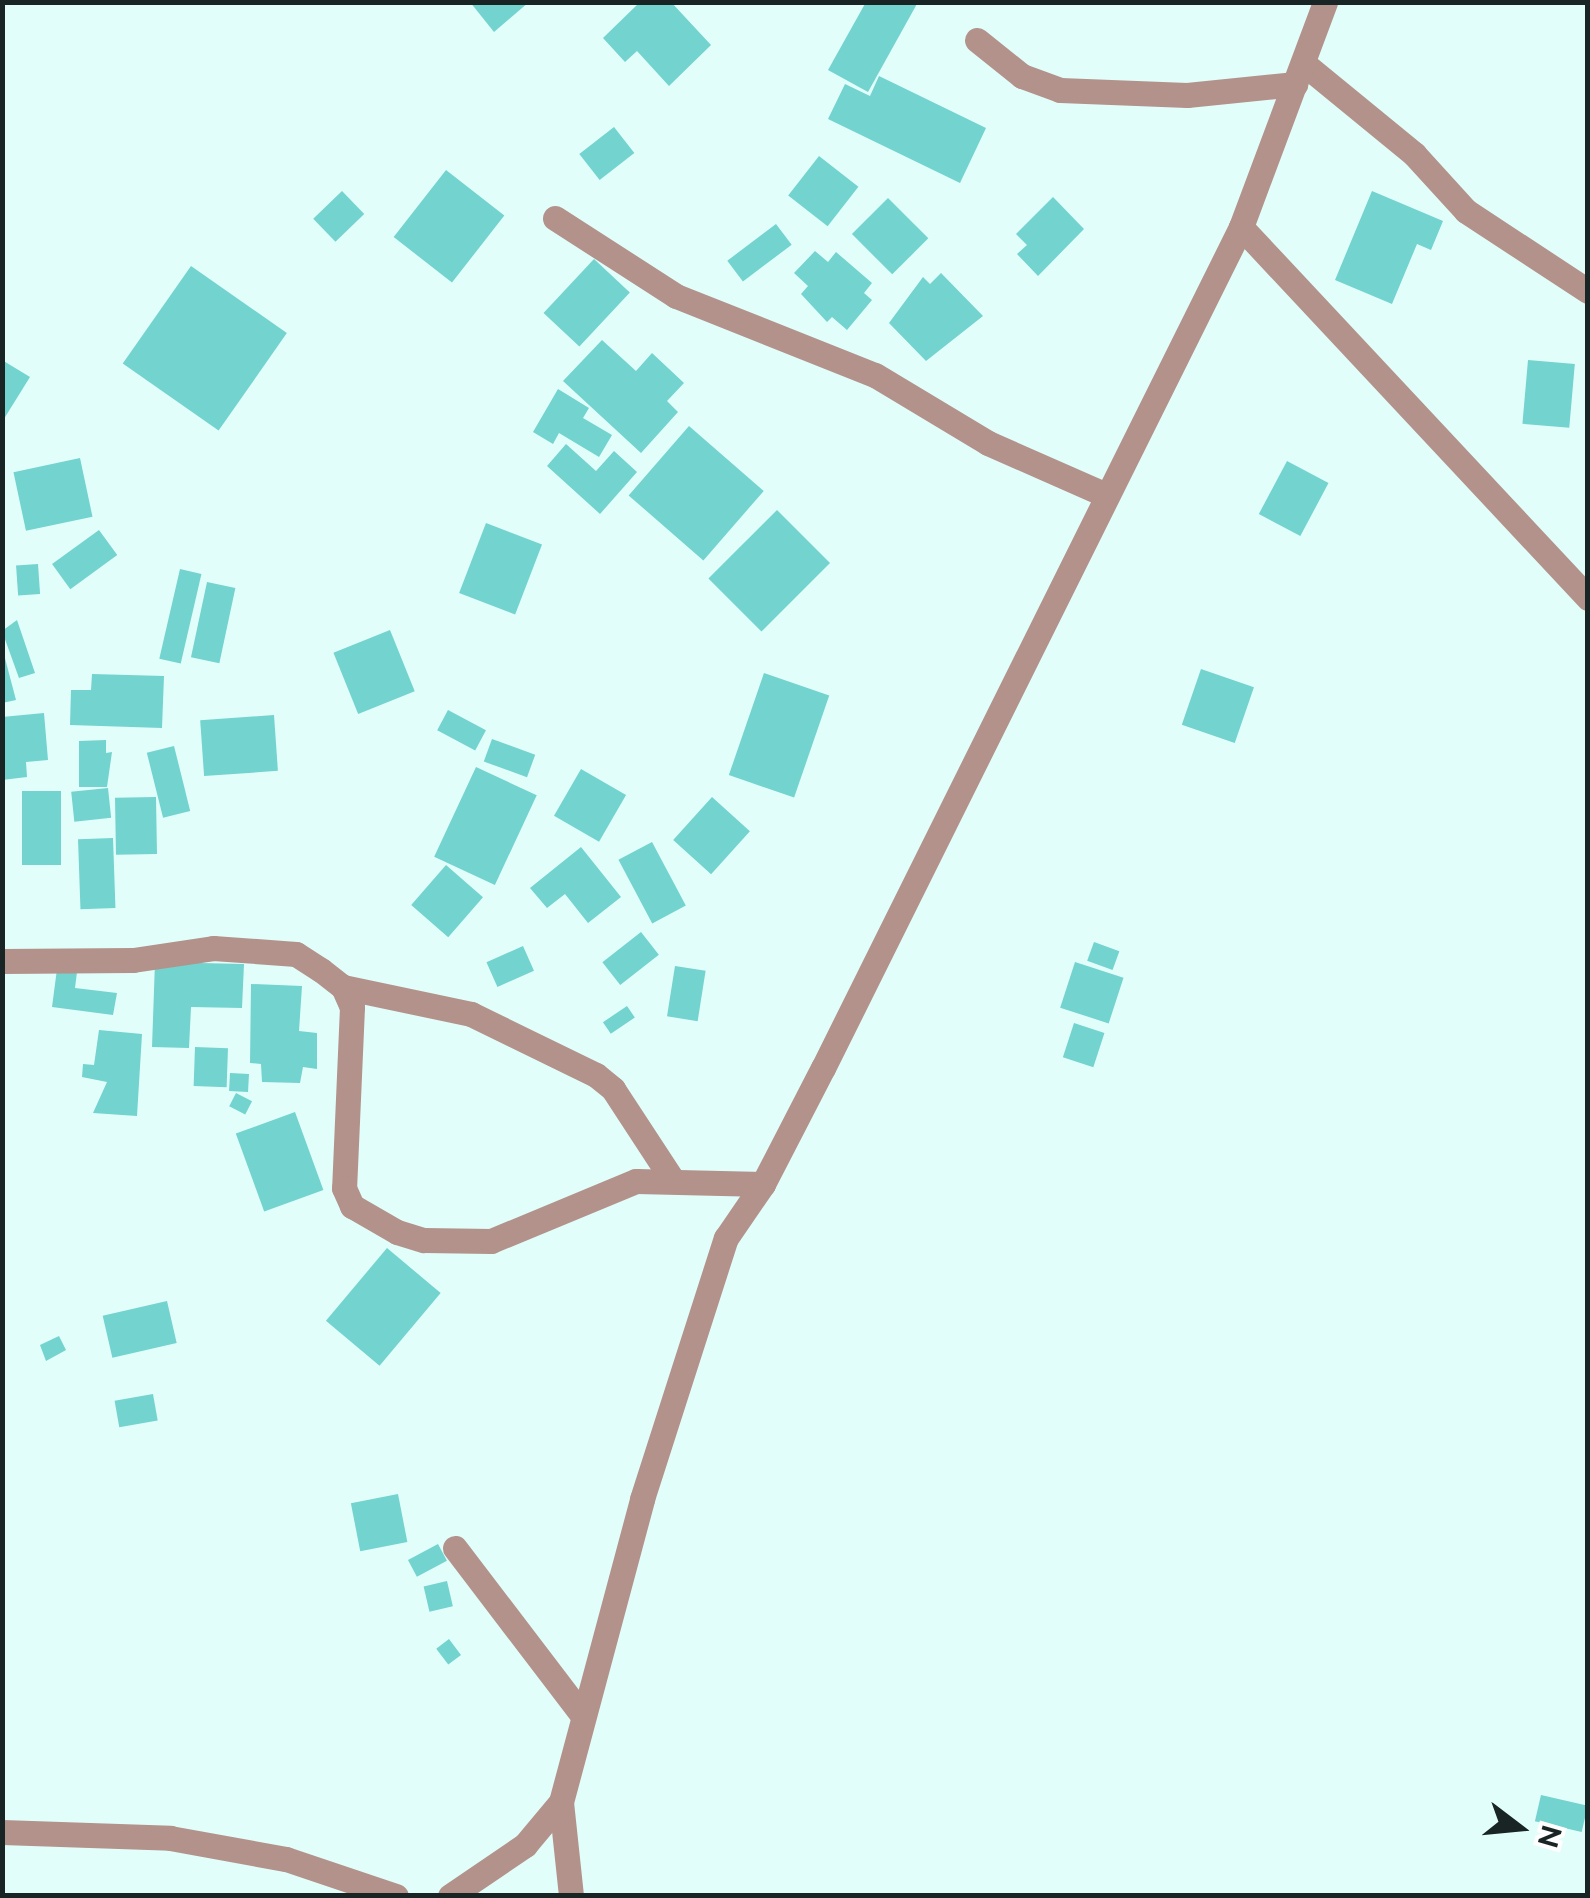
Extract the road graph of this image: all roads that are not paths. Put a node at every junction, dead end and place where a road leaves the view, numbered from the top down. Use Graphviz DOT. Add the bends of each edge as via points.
graph roads {
  1 [pos="1325,2"];
  2 [pos="977,40"];
  3 [pos="1299,73"];
  4 [pos="556,218"];
  5 [pos="1241,227"];
  6 [pos="1588,291"];
  7 [pos="1106,495"];
  8 [pos="1588,598"];
  9 [pos="2,960"];
  10 [pos="342,986"];
  11 [pos="672,1179"];
  12 [pos="763,1184"];
  13 [pos="455,1548"];
  14 [pos="582,1715"];
  15 [pos="561,1802"];
  16 [pos="2,1832"];
  17 [pos="396,1896"];
  18 [pos="450,1896"];
  19 [pos="571,1896"];
  1 -- 3 [label="street"];
  2 -- 3 [label="street" via="1022,76 1060,90 1187,95"];
  3 -- 5 [label="street"];
  3 -- 6 [label="street" via="1414,154 1466,210"];
  4 -- 7 [label="street" via="676,296 874,374 988,444"];
  5 -- 7 [label="street"];
  5 -- 8 [label="street"];
  7 -- 12 [label="street"];
  9 -- 10 [label="street" via="133,960 246,950 296,954"];
  10 -- 11 [label="street" via="471,1014 596,1075 613,1089"];
  10 -- 11 [label="street" via="352,1007 344,1188 368,1219 424,1240 491,1241 636,1181"];
  11 -- 12 [label="street"];
  12 -- 14 [label="street" via="726,1238"];
  13 -- 14 [label="street"];
  14 -- 15 [label="street"];
  15 -- 18 [label="street" via="525,1844"];
  15 -- 19 [label="street"];
  16 -- 17 [label="street" via="170,1838 286,1859"];
}
